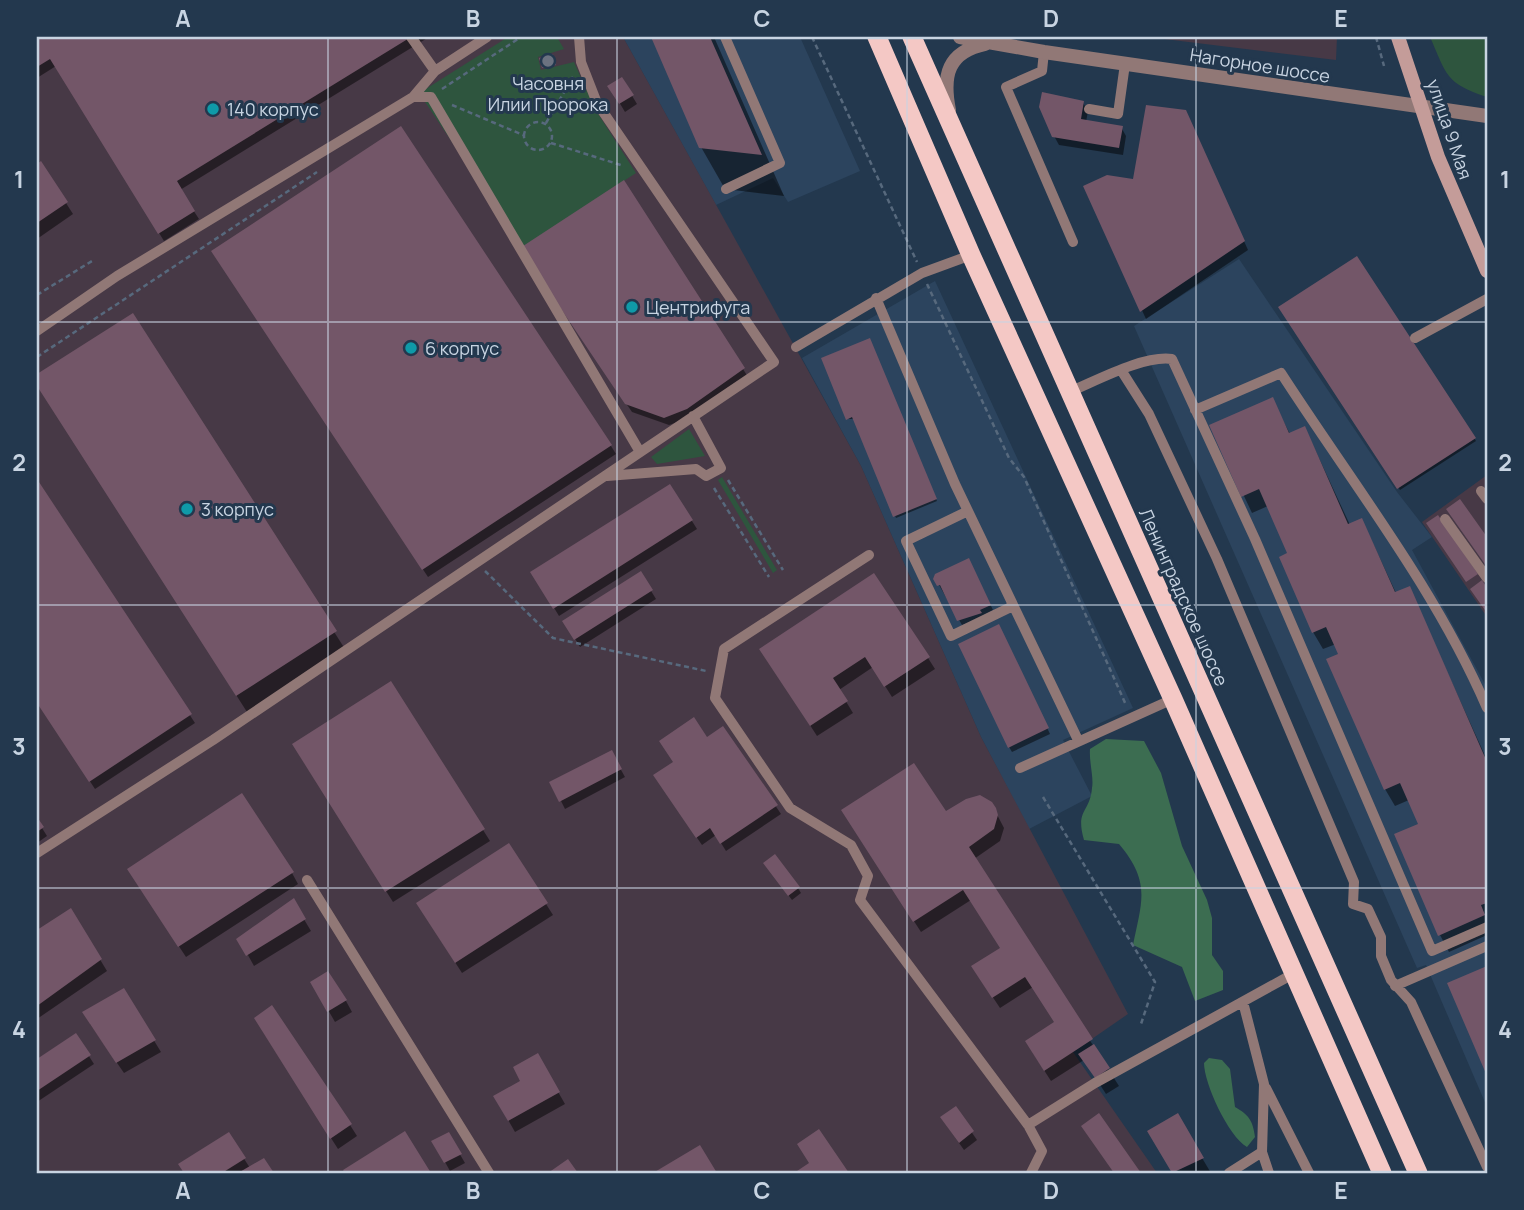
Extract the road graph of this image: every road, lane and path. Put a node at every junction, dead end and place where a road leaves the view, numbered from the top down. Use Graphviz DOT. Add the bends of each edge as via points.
graph roads {
  1 [pos="411,37"];
  2 [pos="487,37"];
  3 [pos="522,37"];
  4 [pos="579,37"];
  5 [pos="725,37"];
  6 [pos="812,37"];
  7 [pos="877,37"];
  8 [pos="912,37"];
  9 [pos="960,37"];
  10 [pos="1030,37"];
  11 [pos="1376,37"];
  12 [pos="1398,37"];
  13 [pos="986,43"];
  14 [pos="1040,52"];
  15 [pos="581,62"];
  16 [pos="1125,64"];
  17 [pos="1384,66"];
  18 [pos="435,71"];
  19 [pos="413,97"];
  20 [pos="431,97"];
  21 [pos="1421,108"];
  22 [pos="1089,109"];
  23 [pos="1487,117"];
  24 [pos="545,124"];
  25 [pos="523,135"];
  26 [pos="551,142"];
  27 [pos="958,145"];
  28 [pos="317,172"];
  29 [pos="646,173"];
  30 [pos="726,189"];
  31 [pos="1073,242"];
  32 [pos="971,255"];
  33 [pos="92,261"];
  34 [pos="1487,271"];
  35 [pos="922,273"];
  36 [pos="37,295"];
  37 [pos="876,298"];
  38 [pos="1487,299"];
  39 [pos="37,331"];
  40 [pos="1415,338"];
  41 [pos="796,347"];
  42 [pos="37,357"];
  43 [pos="1121,370"];
  44 [pos="1069,392"];
  45 [pos="1195,410"];
  46 [pos="693,416"];
  47 [pos="640,452"];
  48 [pos="721,468"];
  49 [pos="605,476"];
  50 [pos="706,476"];
  51 [pos="968,511"];
  52 [pos="1445,519"];
  53 [pos="869,555"];
  54 [pos="476,563"];
  55 [pos="783,570"];
  56 [pos="769,578"];
  57 [pos="1487,578"];
  58 [pos="1013,606"];
  59 [pos="720,674"];
  60 [pos="1173,699"];
  61 [pos="1487,708"];
  62 [pos="1131,717"];
  63 [pos="1078,740"];
  64 [pos="1020,768"];
  65 [pos="1043,797"];
  66 [pos="37,853"];
  67 [pos="307,880"];
  68 [pos="1487,927"];
  69 [pos="1487,946"];
  70 [pos="1293,974"];
  71 [pos="1395,986"];
  72 [pos="1243,1002"];
  73 [pos="1141,1024"];
  74 [pos="1264,1084"];
  75 [pos="1028,1125"];
  76 [pos="1262,1152"];
  77 [pos="1487,1167"];
  78 [pos="489,1173"];
  79 [pos="1031,1173"];
  80 [pos="1229,1173"];
  81 [pos="1269,1173"];
  82 [pos="1310,1173"];
  83 [pos="1382,1173"];
  84 [pos="1418,1173"];
  1 -- 18 [label="lane"];
  2 -- 18 [label="lane"];
  3 -- 20 [label="path"];
  4 -- 15 [label="lane"];
  5 -- 30 [label="lane" via="780,163"];
  6 -- 35 [label="path"];
  7 -- 32 [label="highway"];
  8 -- 27 [label="highway, Ленинградское шоссе"];
  9 -- 13 [label="street, Нагорное шоссе"];
  10 -- 14 [label="lane"];
  11 -- 17 [label="path"];
  12 -- 21 [label="main road, улица 9 Мая"];
  13 -- 14 [label="street, Нагорное шоссе"];
  13 -- 27 [label="street" via="958,54 946,80"];
  14 -- 16 [label="street, Нагорное шоссе"];
  14 -- 31 [label="lane" via="1042,71 1006,87"];
  15 -- 24 [label="path"];
  15 -- 29 [label="lane" via="597,103"];
  16 -- 21 [label="street, Нагорное шоссе"];
  16 -- 22 [label="lane" via="1118,114"];
  18 -- 19 [label="lane"];
  19 -- 20 [label="lane"];
  19 -- 39 [label="lane" via="117,276"];
  20 -- 25 [label="path"];
  20 -- 47 [label="lane"];
  21 -- 23 [label="street, Нагорное шоссе"];
  21 -- 34 [label="main road, улица 9 Мая" via="1455,202"];
  24 -- 25 [label="path" via="533,122"];
  24 -- 26 [label="path"];
  25 -- 26 [label="path" via="526,145 535,150 545,149"];
  26 -- 29 [label="path"];
  27 -- 44 [label="highway, Ленинградское шоссе"];
  28 -- 42 [label="path"];
  29 -- 46 [label="lane" via="774,362"];
  32 -- 35 [label="lane"];
  32 -- 60 [label="highway"];
  33 -- 36 [label="path"];
  35 -- 37 [label="lane"];
  35 -- 62 [label="path" via="1009,458 1024,477"];
  37 -- 41 [label="lane"];
  37 -- 51 [label="lane"];
  38 -- 40 [label="lane"];
  43 -- 44 [label="lane"];
  43 -- 45 [label="lane" via="1172,359"];
  43 -- 71 [label="lane" via="1149,414 1217,559 1354,882 1353,904 1368,909"];
  44 -- 84 [label="highway, Ленинградское шоссе"];
  45 -- 61 [label="lane" via="1281,373 1404,556 1473,675"];
  45 -- 68 [label="lane" via="1432,951"];
  46 -- 47 [label="lane"];
  46 -- 48 [label="lane"];
  47 -- 49 [label="lane"];
  48 -- 50 [label="lane"];
  48 -- 55 [label="path"];
  49 -- 50 [label="lane" via="696,469"];
  49 -- 54 [label="lane"];
  50 -- 56 [label="path"];
  51 -- 58 [label="lane"];
  51 -- 58 [label="lane" via="906,541 951,635"];
  52 -- 57 [label="lane"];
  53 -- 59 [label="lane" via="724,649"];
  54 -- 59 [label="path" via="553,638"];
  54 -- 66 [label="lane"];
  58 -- 63 [label="lane"];
  59 -- 75 [label="lane" via="715,698 790,808 851,845 868,876 860,900"];
  60 -- 62 [label="lane"];
  60 -- 70 [label="highway"];
  62 -- 63 [label="lane"];
  63 -- 64 [label="lane"];
  65 -- 73 [label="path" via="1155,982"];
  67 -- 78 [label="lane"];
  69 -- 71 [label="lane"];
  70 -- 72 [label="lane"];
  70 -- 83 [label="highway"];
  71 -- 77 [label="lane" via="1410,1002"];
  72 -- 74 [label="lane"];
  72 -- 75 [label="lane"];
  74 -- 76 [label="lane"];
  74 -- 82 [label="lane"];
  75 -- 79 [label="lane" via="1042,1150"];
  76 -- 80 [label="lane"];
  76 -- 81 [label="lane"];
}
